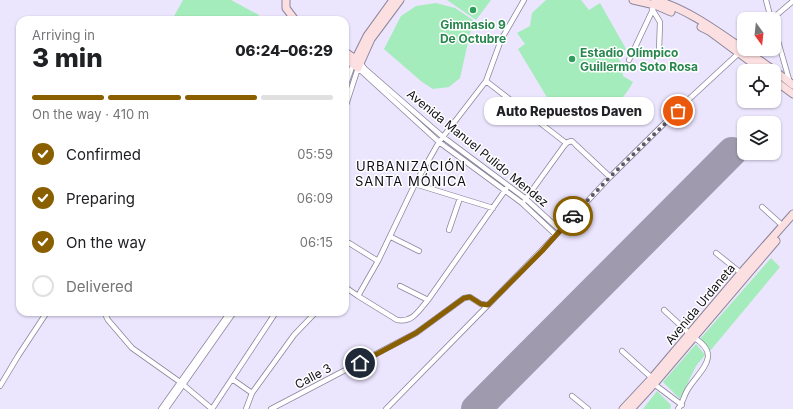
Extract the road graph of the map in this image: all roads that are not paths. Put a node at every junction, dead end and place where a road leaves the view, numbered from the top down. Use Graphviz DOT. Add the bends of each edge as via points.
graph roads {
  1 [pos="281,0"];
  2 [pos="286,0"];
  3 [pos="393,0"];
  4 [pos="400,0"];
  5 [pos="524,0"];
  6 [pos="633,0"];
  7 [pos="766,0"];
  8 [pos="793,1"];
  9 [pos="654,5"];
  10 [pos="770,12"];
  11 [pos="780,12"];
  12 [pos="285,16"];
  13 [pos="292,16"];
  14 [pos="737,47"];
  15 [pos="781,49"];
  16 [pos="659,51"];
  17 [pos="737,55"];
  18 [pos="349,56"];
  19 [pos="748,56"];
  20 [pos="755,56"];
  21 [pos="349,60"];
  22 [pos="629,60"];
  23 [pos="357,63"];
  24 [pos="756,64"];
  25 [pos="349,79"];
  26 [pos="486,81"];
  27 [pos="792,84"];
  28 [pos="781,85"];
  29 [pos="349,93"];
  30 [pos="793,94"];
  31 [pos="443,137"];
  32 [pos="439,142"];
  33 [pos="566,143"];
  34 [pos="610,177"];
  35 [pos="415,184"];
  36 [pos="507,188"];
  37 [pos="460,198"];
  38 [pos="526,199"];
  39 [pos="522,203"];
  40 [pos="762,207"];
  41 [pos="493,208"];
  42 [pos="793,214"];
  43 [pos="793,221"];
  44 [pos="783,226"];
  45 [pos="449,230"];
  46 [pos="558,232"];
  47 [pos="390,237"];
  48 [pos="349,243"];
  49 [pos="419,251"];
  50 [pos="716,253"];
  51 [pos="378,262"];
  52 [pos="740,273"];
  53 [pos="400,286"];
  54 [pos="349,290"];
  55 [pos="358,296"];
  56 [pos="428,300"];
  57 [pos="488,305"];
  58 [pos="664,310"];
  59 [pos="44,316"];
  60 [pos="106,316"];
  61 [pos="227,316"];
  62 [pos="231,316"];
  63 [pos="273,316"];
  64 [pos="312,316"];
  65 [pos="691,336"];
  66 [pos="622,351"];
  67 [pos="232,379"];
  68 [pos="653,381"];
  69 [pos="182,384"];
  70 [pos="0,386"];
  71 [pos="252,393"];
  72 [pos="572,396"];
  73 [pos="680,407"];
  74 [pos="275,408"];
  75 [pos="161,409"];
  76 [pos="166,409"];
  77 [pos="212,409"];
  78 [pos="246,409"];
  79 [pos="386,409"];
  80 [pos="588,409"];
  81 [pos="623,409"];
  82 [pos="631,409"];
  1 -- 12 [label="street" via="281,9"];
  2 -- 13 [label="street" via="286,8"];
  3 -- 23 [label="street" via="367,36"];
  4 -- 23 [label="street"];
  5 -- 26 [label="street" via="497,49"];
  6 -- 9 [label="street"];
  7 -- 10 [label="street"];
  8 -- 11 [label="street"];
  9 -- 14 [label="street" via="678,14"];
  9 -- 16 [label="street" via="660,22"];
  9 -- 22 [label="street"];
  15 -- 27 [label="street"];
  17 -- 34 [label="street"];
  18 -- 23 [label="street, Avenida Manuel Pulido Mendez"];
  19 -- 24 [label="street"];
  20 -- 27 [label="street"];
  21 -- 23 [label="street"];
  23 -- 25 [label="street"];
  23 -- 29 [label="street"];
  23 -- 31 [label="street, Avenida Manuel Pulido Mendez"];
  23 -- 32 [label="street"];
  26 -- 31 [label="street"];
  26 -- 33 [label="street"];
  28 -- 30 [label="street"];
  31 -- 32 [label="street"];
  31 -- 36 [label="street, Avenida Manuel Pulido Mendez"];
  32 -- 35 [label="street"];
  32 -- 36 [label="street"];
  33 -- 34 [label="street" via="572,141"];
  33 -- 38 [label="street"];
  34 -- 46 [label="street"];
  35 -- 37 [label="street"];
  35 -- 47 [label="street"];
  36 -- 38 [label="street, Avenida Manuel Pulido Mendez"];
  36 -- 39 [label="street"];
  36 -- 41 [label="street"];
  37 -- 41 [label="street"];
  37 -- 45 [label="street"];
  38 -- 39 [label="street"];
  38 -- 46 [label="street, Avenida Manuel Pulido Mendez"];
  39 -- 46 [label="street"];
  40 -- 44 [label="street"];
  41 -- 56 [label="street"];
  42 -- 44 [label="street, Avenida Urdaneta"];
  43 -- 65 [label="street, Avenida Urdaneta"];
  44 -- 52 [label="street, Avenida Urdaneta"];
  46 -- 57 [label="street"];
  47 -- 49 [label="street"];
  47 -- 51 [label="street"];
  48 -- 51 [label="street"];
  50 -- 52 [label="street"];
  51 -- 55 [label="street"];
  52 -- 65 [label="street, Avenida Urdaneta"];
  53 -- 56 [label="street"];
  54 -- 55 [label="street"];
  55 -- 56 [label="street" via="397,320 404,321 414,317"];
  57 -- 74 [label="street, Calle 3" via="470,297 464,298 416,333"];
  57 -- 79 [label="street"];
  58 -- 65 [label="street"];
  59 -- 70 [label="street"];
  60 -- 69 [label="street" via="132,348"];
  61 -- 69 [label="street"];
  62 -- 69 [label="street"];
  63 -- 67 [label="street"];
  64 -- 71 [label="street" via="294,335"];
  65 -- 68 [label="street, Avenida Urdaneta"];
  65 -- 73 [label="street" via="704,346 709,356"];
  66 -- 68 [label="street"];
  67 -- 71 [label="street"];
  67 -- 77 [label="street"];
  68 -- 73 [label="street"];
  68 -- 81 [label="street, Avenida Urdaneta"];
  68 -- 82 [label="street, Avenida Urdaneta"];
  69 -- 75 [label="street"];
  69 -- 76 [label="street"];
  69 -- 77 [label="street"];
  71 -- 78 [label="street"];
  72 -- 80 [label="street"];
}
